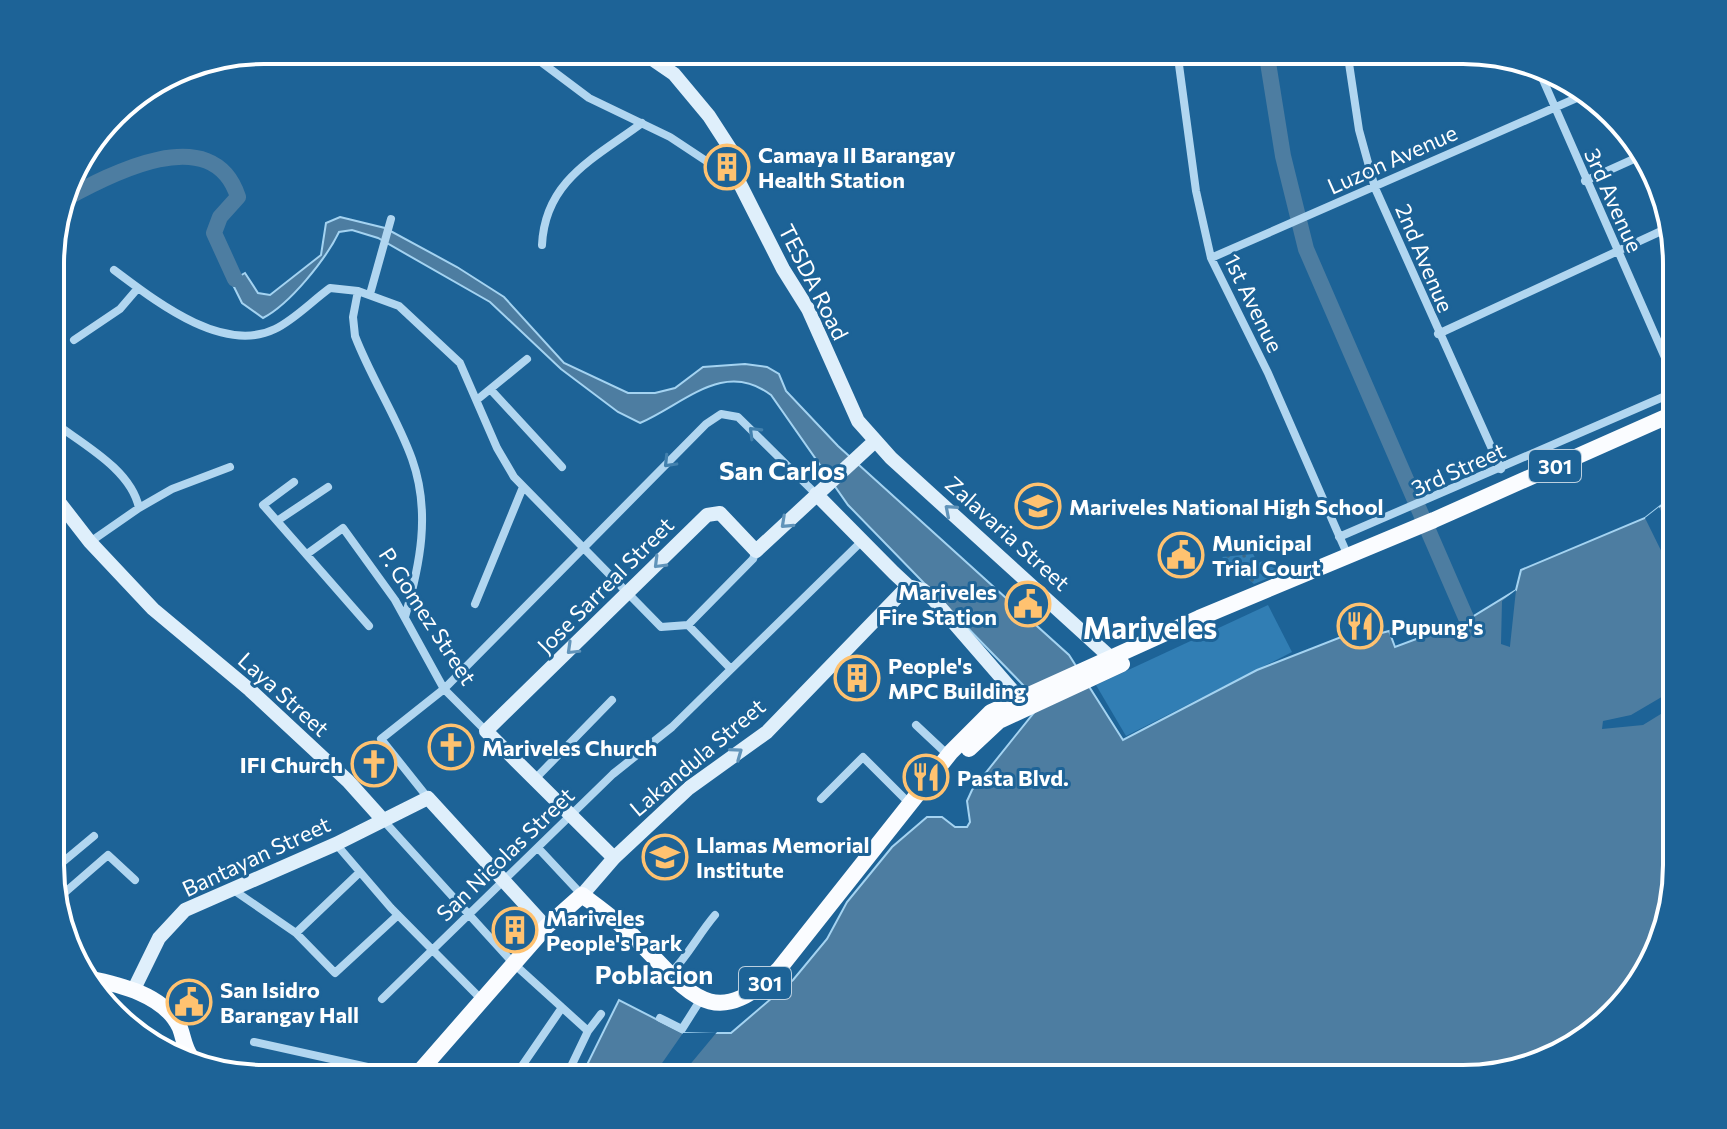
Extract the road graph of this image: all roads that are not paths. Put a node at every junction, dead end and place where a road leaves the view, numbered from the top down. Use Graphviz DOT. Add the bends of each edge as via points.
graph roads {
  1 [pos="544,64"];
  2 [pos="659,64"];
  3 [pos="1179,64"];
  4 [pos="1349,64"];
  5 [pos="1544,82"];
  6 [pos="1575,98"];
  7 [pos="1554,107"];
  8 [pos="642,123"];
  9 [pos="1633,159"];
  10 [pos="1585,181"];
  11 [pos="739,182"];
  12 [pos="1375,188"];
  13 [pos="390,223"];
  14 [pos="1660,231"];
  15 [pos="542,245"];
  16 [pos="1617,250"];
  17 [pos="1211,258"];
  18 [pos="114,270"];
  19 [pos="138,288"];
  20 [pos="358,291"];
  21 [pos="370,294"];
  22 [pos="1438,334"];
  23 [pos="74,340"];
  24 [pos="1663,354"];
  25 [pos="527,359"];
  26 [pos="491,390"];
  27 [pos="1663,397"];
  28 [pos="478,399"];
  29 [pos="1663,418"];
  30 [pos="64,430"];
  31 [pos="875,441"];
  32 [pos="230,467"];
  33 [pos="562,467"];
  34 [pos="1501,469"];
  35 [pos="294,482"];
  36 [pos="328,487"];
  37 [pos="523,487"];
  38 [pos="816,494"];
  39 [pos="64,508"];
  40 [pos="139,508"];
  41 [pos="277,521"];
  42 [pos="1339,537"];
  43 [pos="864,539"];
  44 [pos="90,542"];
  45 [pos="585,548"];
  46 [pos="756,551"];
  47 [pos="307,554"];
  48 [pos="1348,556"];
  49 [pos="908,586"];
  50 [pos="627,594"];
  51 [pos="1243,601"];
  52 [pos="475,604"];
  53 [pos="405,617"];
  54 [pos="688,625"];
  55 [pos="369,626"];
  56 [pos="1110,657"];
  57 [pos="729,667"];
  58 [pos="1091,672"];
  59 [pos="444,689"];
  60 [pos="1026,699"];
  61 [pos="612,700"];
  62 [pos="916,725"];
  63 [pos="486,731"];
  64 [pos="948,755"];
  65 [pos="533,780"];
  66 [pos="428,798"];
  67 [pos="821,799"];
  68 [pos="910,804"];
  69 [pos="570,817"];
  70 [pos="383,820"];
  71 [pos="94,836"];
  72 [pos="336,844"];
  73 [pos="539,849"];
  74 [pos="614,858"];
  75 [pos="64,861"];
  76 [pos="360,872"];
  77 [pos="135,880"];
  78 [pos="504,881"];
  79 [pos="232,888"];
  80 [pos="66,891"];
  81 [pos="582,895"];
  82 [pos="398,915"];
  83 [pos="469,915"];
  84 [pos="715,915"];
  85 [pos="546,927"];
  86 [pos="296,933"];
  87 [pos="432,950"];
  88 [pos="514,964"];
  89 [pos="670,975"];
  90 [pos="101,981"];
  91 [pos="134,989"];
  92 [pos="382,999"];
  93 [pos="701,999"];
  94 [pos="482,1000"];
  95 [pos="561,1009"];
  96 [pos="601,1014"];
  97 [pos="660,1018"];
  98 [pos="588,1031"];
  99 [pos="254,1042"];
  100 [pos="180,1046"];
  101 [pos="358,1065"];
  102 [pos="425,1065"];
  103 [pos="523,1065"];
  104 [pos="572,1065"];
  1 -- 8 [label="street" via="589,98"];
  2 -- 11 [label="street, TESDA Road" via="709,116 731,150"];
  3 -- 17 [label="street, 1st Avenue"];
  4 -- 12 [label="street, 2nd Avenue"];
  5 -- 7 [label="street, 3rd Avenue"];
  6 -- 7 [label="street, Luzon Avenue"];
  7 -- 10 [label="street, 3rd Avenue"];
  7 -- 12 [label="street, Luzon Avenue"];
  8 -- 11 [label="street"];
  8 -- 15 [label="street" via="564,181"];
  9 -- 10 [label="street"];
  10 -- 16 [label="street, 3rd Avenue"];
  11 -- 31 [label="street, TESDA Road" via="808,309 858,421"];
  12 -- 17 [label="street, Luzon Avenue"];
  12 -- 22 [label="street, 2nd Avenue"];
  13 -- 21 [label="street"];
  14 -- 16 [label="street"];
  16 -- 22 [label="street"];
  16 -- 24 [label="street, 3rd Avenue"];
  17 -- 42 [label="street, 1st Avenue"];
  18 -- 19 [label="street"];
  19 -- 20 [label="street" via="191,323 250,334 274,330 330,288"];
  19 -- 23 [label="street" via="120,309"];
  20 -- 21 [label="street"];
  20 -- 53 [label="street" via="355,336 412,460 422,505 422,554"];
  21 -- 28 [label="street" via="399,306 460,363"];
  22 -- 34 [label="street, 2nd Avenue"];
  25 -- 26 [label="street"];
  26 -- 28 [label="street"];
  26 -- 33 [label="street"];
  27 -- 34 [label="street, 3rd Street"];
  28 -- 37 [label="street" via="497,448"];
  29 -- 48 [label="main road, 301"];
  30 -- 40 [label="street" via="125,478"];
  31 -- 38 [label="street"];
  56 -- 31 [label="street, Zalavaria Street, one-way"];
  32 -- 40 [label="street"];
  34 -- 42 [label="street, 3rd Street"];
  35 -- 41 [label="street" via="263,505"];
  36 -- 41 [label="street"];
  37 -- 45 [label="street"];
  37 -- 52 [label="street"];
  38 -- 43 [label="street"];
  38 -- 45 [label="street, one-way" via="744,422 721,414"];
  38 -- 46 [label="street, one-way"];
  39 -- 44 [label="street, Laya Street"];
  40 -- 44 [label="street"];
  41 -- 47 [label="street"];
  42 -- 48 [label="street, 1st Avenue"];
  43 -- 49 [label="street"];
  43 -- 57 [label="street, San Nicolas Street"];
  44 -- 70 [label="street, Laya Street" via="153,609 250,690"];
  45 -- 50 [label="street"];
  45 -- 59 [label="street"];
  46 -- 50 [label="street, Jose Sarreal Street, one-way" via="713,511"];
  46 -- 54 [label="street"];
  47 -- 53 [label="street, P. Gomez Street" via="343,528"];
  47 -- 55 [label="street"];
  48 -- 51 [label="main road, 301"];
  49 -- 60 [label="street" via="933,599"];
  74 -- 49 [label="street, Lakandula Street, one-way" via="689,788 767,732"];
  50 -- 54 [label="street" via="661,627"];
  50 -- 63 [label="street, Jose Sarreal Street, one-way"];
  51 -- 56 [label="main road, 301"];
  51 -- 58 [label="main road, 301" via="1202,628"];
  53 -- 59 [label="street, P. Gomez Street"];
  54 -- 57 [label="street"];
  56 -- 58 [label="main road, 301"];
  57 -- 69 [label="street, San Nicolas Street" via="672,727"];
  58 -- 60 [label="main road, 301"];
  59 -- 63 [label="street, P. Gomez Street"];
  59 -- 66 [label="street" via="381,739"];
  60 -- 64 [label="main road, 301" via="983,719"];
  60 -- 68 [label="main road, 301" via="983,734 927,795"];
  61 -- 65 [label="street"];
  62 -- 64 [label="street"];
  63 -- 65 [label="street, P. Gomez Street"];
  64 -- 68 [label="main road, 301"];
  65 -- 69 [label="street, P. Gomez Street"];
  66 -- 70 [label="street, Bantayan Street"];
  66 -- 78 [label="street"];
  67 -- 68 [label="street" via="863,757"];
  68 -- 93 [label="main road, 301" via="757,991 731,1003"];
  69 -- 73 [label="street, San Nicolas Street"];
  69 -- 74 [label="street, P. Gomez Street"];
  70 -- 72 [label="street, Bantayan Street"];
  70 -- 83 [label="street, Laya Street"];
  71 -- 75 [label="street"];
  72 -- 76 [label="street"];
  72 -- 79 [label="street, Bantayan Street"];
  73 -- 78 [label="street, San Nicolas Street"];
  73 -- 81 [label="street"];
  74 -- 81 [label="street, Lakandula Street"];
  76 -- 82 [label="street"];
  76 -- 86 [label="street"];
  77 -- 80 [label="street" via="108,855"];
  78 -- 83 [label="street, San Nicolas Street"];
  78 -- 85 [label="street"];
  79 -- 86 [label="street"];
  79 -- 91 [label="street, Bantayan Street" via="185,910 159,938"];
  81 -- 85 [label="main road"];
  81 -- 89 [label="main road" via="633,935"];
  82 -- 86 [label="street" via="335,973"];
  82 -- 87 [label="street"];
  83 -- 87 [label="street, San Nicolas Street"];
  83 -- 88 [label="street, Laya Street"];
  84 -- 89 [label="street"];
  85 -- 88 [label="main road"];
  87 -- 92 [label="street, San Nicolas Street"];
  87 -- 94 [label="street"];
  88 -- 94 [label="main road"];
  88 -- 95 [label="street, Laya Street"];
  89 -- 93 [label="main road"];
  90 -- 91 [label="main road"];
  91 -- 100 [label="main road" via="169,1014 180,1028"];
  93 -- 97 [label="street" via="682,1029"];
  94 -- 102 [label="main road"];
  95 -- 98 [label="street, Laya Street"];
  95 -- 103 [label="street"];
  96 -- 98 [label="street"];
  98 -- 104 [label="street"];
  99 -- 101 [label="street"];
}
